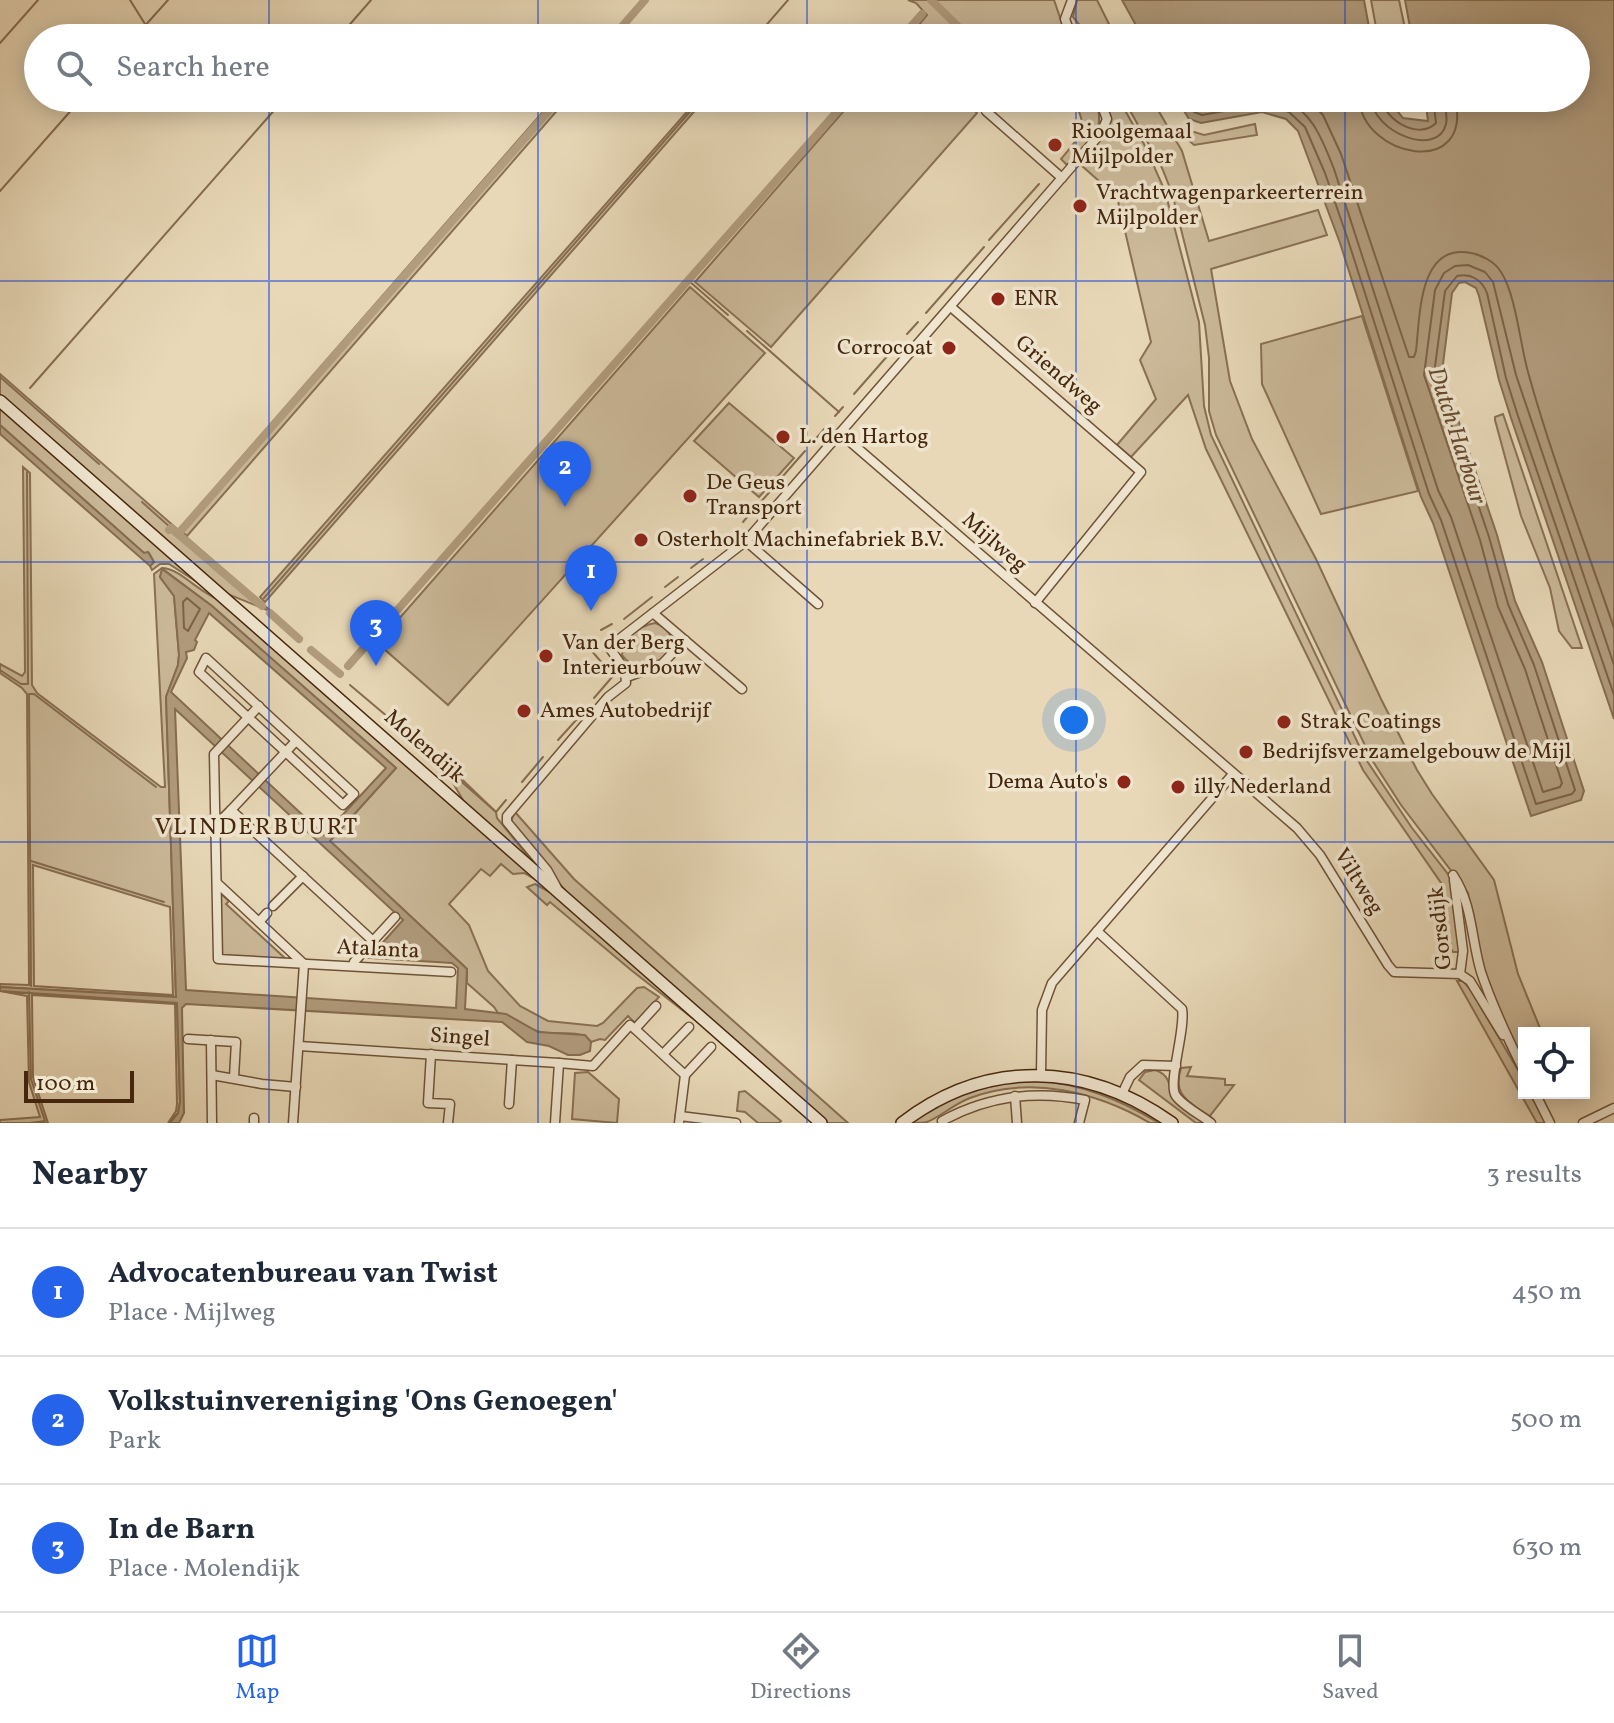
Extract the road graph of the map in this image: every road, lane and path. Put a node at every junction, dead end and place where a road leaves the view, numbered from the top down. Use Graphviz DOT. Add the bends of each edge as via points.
graph roads {
  1 [pos="1072,0"];
  2 [pos="1067,24"];
  3 [pos="987,112"];
  4 [pos="1104,112"];
  5 [pos="1062,178"];
  6 [pos="951,307"];
  7 [pos="0,401"];
  8 [pos="840,433"];
  9 [pos="746,541"];
  10 [pos="1035,603"];
  11 [pos="818,604"];
  12 [pos="653,613"];
  13 [pos="685,640"];
  14 [pos="627,677"];
  15 [pos="742,689"];
  16 [pos="259,706"];
  17 [pos="248,717"];
  18 [pos="296,741"];
  19 [pos="286,752"];
  20 [pos="1233,774"];
  21 [pos="231,810"];
  22 [pos="215,826"];
  23 [pos="303,876"];
  24 [pos="217,883"];
  25 [pos="558,893"];
  26 [pos="395,917"];
  27 [pos="259,922"];
  28 [pos="1097,931"];
  29 [pos="373,941"];
  30 [pos="304,964"];
  31 [pos="353,966"];
  32 [pos="451,972"];
  33 [pos="1460,974"];
  34 [pos="656,1006"];
  35 [pos="689,1027"];
  36 [pos="635,1029"];
  37 [pos="188,1039"];
  38 [pos="211,1040"];
  39 [pos="299,1046"];
  40 [pos="1511,1046"];
  41 [pos="711,1047"];
  42 [pos="431,1054"];
  43 [pos="663,1054"];
  44 [pos="1518,1059"];
  45 [pos="512,1060"];
  46 [pos="559,1063"];
  47 [pos="1176,1066"];
  48 [pos="212,1075"];
  49 [pos="685,1075"];
  50 [pos="1041,1075"];
  51 [pos="234,1077"];
  52 [pos="296,1087"];
  53 [pos="1122,1094"];
  54 [pos="1015,1096"];
  55 [pos="1538,1099"];
  56 [pos="509,1104"];
  57 [pos="1614,1108"];
  58 [pos="680,1120"];
  59 [pos="943,1122"];
  60 [pos="212,1123"];
  61 [pos="293,1123"];
  62 [pos="448,1123"];
  63 [pos="555,1123"];
  64 [pos="736,1123"];
  65 [pos="821,1123"];
  66 [pos="902,1123"];
  67 [pos="1017,1123"];
  68 [pos="1079,1123"];
  69 [pos="1172,1123"];
  70 [pos="1211,1123"];
  71 [pos="1550,1123"];
  72 [pos="1583,1123"];
  1 -- 2 [label="street"];
  3 -- 5 [label="street"];
  4 -- 5 [label="street" via="1106,127"];
  5 -- 6 [label="street"];
  6 -- 8 [label="street"];
  6 -- 10 [label="street, Griendweg" via="1141,472"];
  7 -- 25 [label="street, Molendijk"];
  8 -- 9 [label="street"];
  8 -- 10 [label="street, Mijlweg"];
  9 -- 11 [label="street"];
  9 -- 12 [label="street"];
  10 -- 20 [label="street, Mijlweg"];
  12 -- 13 [label="street"];
  12 -- 14 [label="street" via="609,647"];
  13 -- 14 [label="street" via="662,664"];
  13 -- 15 [label="street"];
  14 -- 25 [label="street" via="507,816"];
  16 -- 17 [label="street, Atalanta"];
  16 -- 17 [label="street" via="206,658 199,672"];
  16 -- 18 [label="street"];
  17 -- 19 [label="street"];
  17 -- 22 [label="street, Atalanta" via="214,754"];
  18 -- 19 [label="street"];
  18 -- 19 [label="street" via="354,794 343,805"];
  19 -- 21 [label="street"];
  20 -- 28 [label="street"];
  20 -- 33 [label="street, Viltweg" via="1314,847 1394,972"];
  21 -- 22 [label="street"];
  21 -- 23 [label="street"];
  22 -- 24 [label="street, Atalanta"];
  23 -- 27 [label="street"];
  23 -- 29 [label="street"];
  24 -- 27 [label="street, Atalanta"];
  24 -- 30 [label="street, Atalanta" via="218,959"];
  25 -- 65 [label="street, Molendijk"];
  26 -- 29 [label="street"];
  27 -- 30 [label="street, Atalanta"];
  28 -- 47 [label="street" via="1182,1009"];
  28 -- 50 [label="street" via="1047,991"];
  29 -- 31 [label="street"];
  30 -- 31 [label="street, Atalanta"];
  30 -- 39 [label="street"];
  31 -- 32 [label="street, Atalanta"];
  33 -- 40 [label="street, Gorsdijk" via="1470,981"];
  33 -- 40 [label="street, Gorsdijk" via="1463,951 1453,875 1466,899 1482,972"];
  34 -- 36 [label="street"];
  35 -- 43 [label="street"];
  36 -- 43 [label="street"];
  36 -- 46 [label="street, Singel" via="630,1025 593,1066"];
  37 -- 38 [label="street"];
  38 -- 48 [label="street"];
  38 -- 51 [label="street" via="236,1042"];
  39 -- 42 [label="street, Singel"];
  39 -- 52 [label="street"];
  40 -- 44 [label="street, Gorsdijk"];
  41 -- 49 [label="street"];
  42 -- 45 [label="street, Singel"];
  42 -- 62 [label="street" via="428,1103 450,1104"];
  43 -- 49 [label="street"];
  45 -- 46 [label="street, Singel"];
  45 -- 56 [label="street"];
  46 -- 63 [label="street"];
  47 -- 53 [label="street" via="1143,1065"];
  47 -- 70 [label="street" via="1175,1096"];
  48 -- 51 [label="street"];
  48 -- 60 [label="street"];
  49 -- 58 [label="street"];
  50 -- 53 [label="street" via="1080,1080"];
  50 -- 66 [label="street" via="970,1086"];
  51 -- 52 [label="street"];
  52 -- 61 [label="street"];
  53 -- 69 [label="street"];
  54 -- 59 [label="street" via="986,1102"];
  54 -- 67 [label="street"];
  54 -- 68 [label="street" via="1085,1100"];
  55 -- 71 [label="street"];
  57 -- 72 [label="street"];
  58 -- 64 [label="street"];
}
